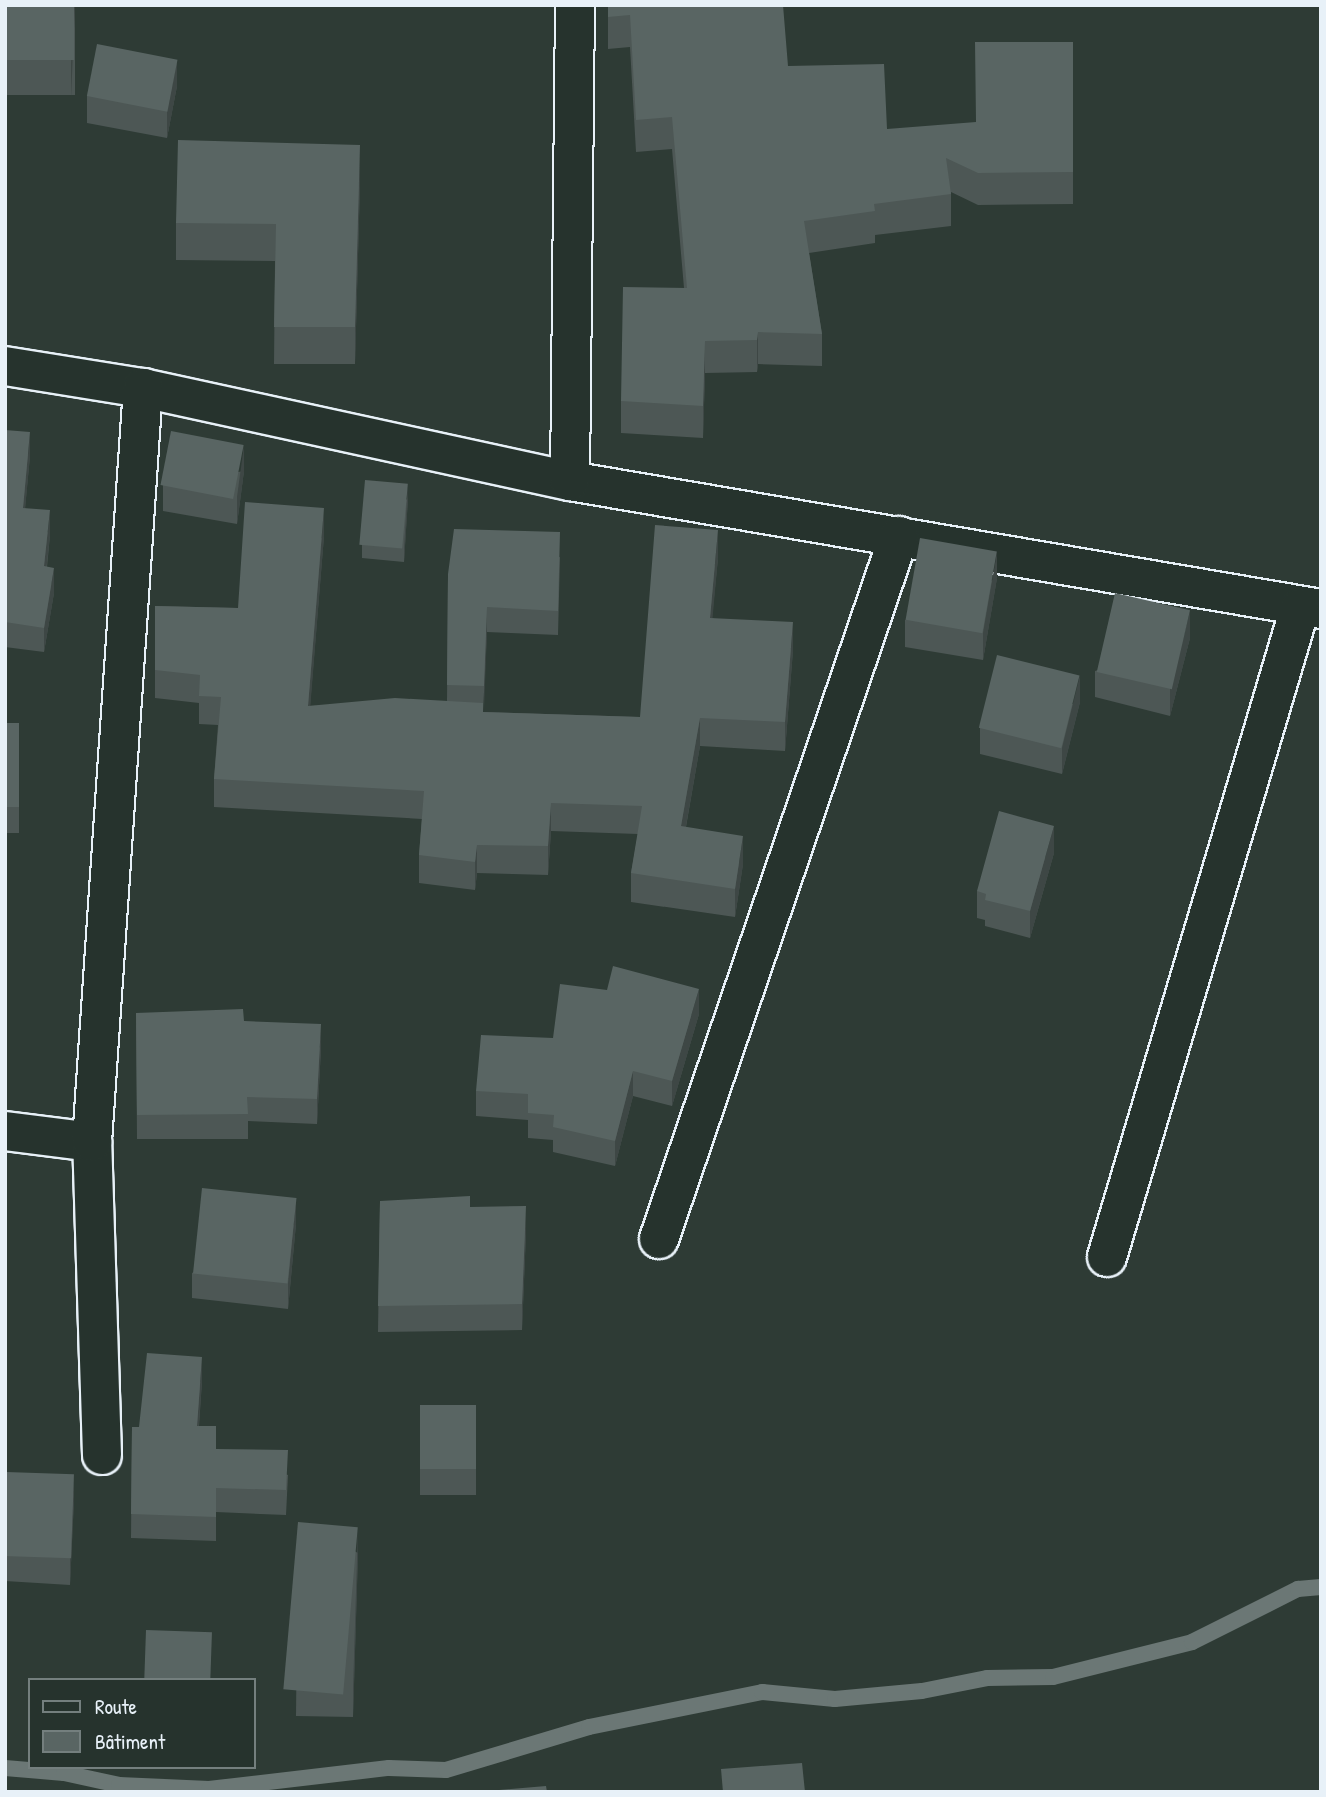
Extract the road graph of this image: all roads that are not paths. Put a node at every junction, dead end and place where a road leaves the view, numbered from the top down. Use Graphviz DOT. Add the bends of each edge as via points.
graph roads {
  1 [pos="575,5"];
  2 [pos="5,366"];
  3 [pos="143,388"];
  4 [pos="570,481"];
  5 [pos="899,536"];
  6 [pos="1310,609"];
  7 [pos="5,1131"];
  8 [pos="92,1142"];
  9 [pos="659,1239"];
  10 [pos="1107,1257"];
  11 [pos="102,1455"];
  1 -- 4 [label="street"];
  2 -- 3 [label="street"];
  3 -- 4 [label="street"];
  3 -- 8 [label="street"];
  4 -- 5 [label="street"];
  5 -- 6 [label="street"];
  5 -- 9 [label="street"];
  6 -- 10 [label="street"];
  7 -- 8 [label="street"];
  8 -- 11 [label="street"];
}
